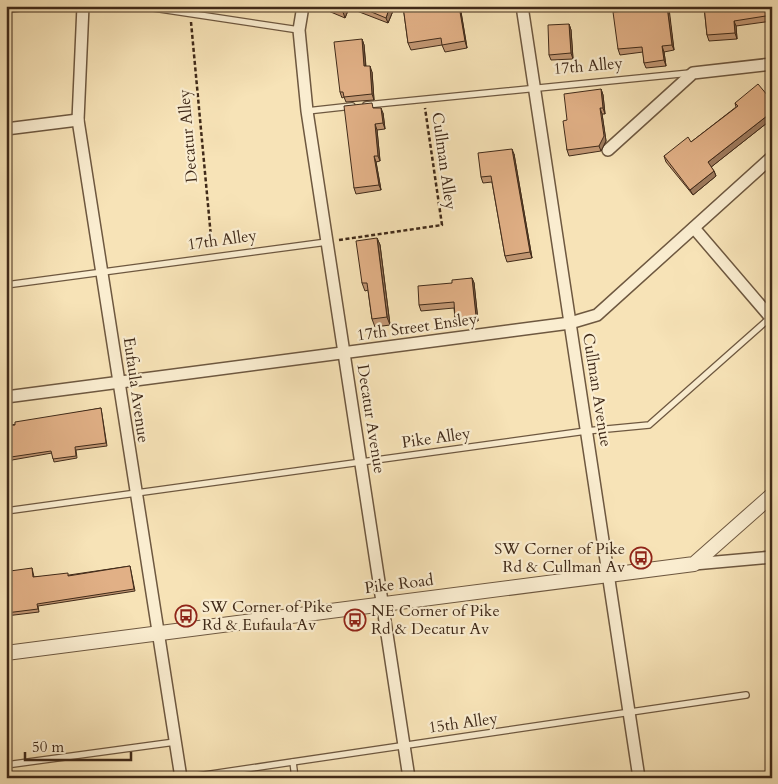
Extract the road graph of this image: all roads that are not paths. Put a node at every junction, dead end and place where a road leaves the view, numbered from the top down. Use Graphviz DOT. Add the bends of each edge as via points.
graph roads {
  1 [pos="33,6"];
  2 [pos="82,6"];
  3 [pos="140,6"];
  4 [pos="302,6"];
  5 [pos="522,6"];
  6 [pos="6,10"];
  7 [pos="299,30"];
  8 [pos="772,64"];
  9 [pos="692,73"];
  10 [pos="534,88"];
  11 [pos="307,111"];
  12 [pos="78,120"];
  13 [pos="6,130"];
  14 [pos="608,150"];
  15 [pos="772,157"];
  16 [pos="694,228"];
  17 [pos="327,242"];
  18 [pos="102,273"];
  19 [pos="6,285"];
  20 [pos="771,318"];
  21 [pos="570,323"];
  22 [pos="345,354"];
  23 [pos="119,383"];
  24 [pos="6,397"];
  25 [pos="586,431"];
  26 [pos="361,462"];
  27 [pos="135,493"];
  28 [pos="772,494"];
  29 [pos="6,510"];
  30 [pos="772,557"];
  31 [pos="694,564"];
  32 [pos="608,574"];
  33 [pos="382,604"];
  34 [pos="159,632"];
  35 [pos="6,653"];
  36 [pos="746,695"];
  37 [pos="629,712"];
  38 [pos="175,742"];
  39 [pos="404,745"];
  40 [pos="293,762"];
  41 [pos="6,765"];
  42 [pos="182,778"];
  43 [pos="295,778"];
  44 [pos="410,778"];
  45 [pos="639,778"];
  1 -- 6 [label="lane"];
  2 -- 12 [label="street, Eufaula Avenue"];
  3 -- 7 [label="lane"];
  4 -- 7 [label="street, Decatur Avenue"];
  5 -- 10 [label="street, Cullman Avenue"];
  7 -- 11 [label="street, Decatur Avenue"];
  8 -- 9 [label="street, 17th Alley"];
  9 -- 10 [label="lane, 17th Alley"];
  9 -- 14 [label="street"];
  10 -- 11 [label="lane, 17th Alley"];
  10 -- 21 [label="street, Cullman Avenue"];
  11 -- 17 [label="street, Decatur Avenue"];
  12 -- 13 [label="street"];
  12 -- 18 [label="street, Eufaula Avenue"];
  15 -- 16 [label="street, 17th Street Ensley"];
  16 -- 20 [label="street"];
  16 -- 21 [label="street, 17th Street Ensley" via="597,315"];
  17 -- 18 [label="lane, 17th Alley"];
  17 -- 22 [label="street, Decatur Avenue"];
  18 -- 19 [label="lane, 17th Alley"];
  18 -- 23 [label="street, Eufaula Avenue"];
  20 -- 25 [label="lane, Pike Alley" via="648,425"];
  21 -- 22 [label="street, 17th Street Ensley"];
  21 -- 25 [label="street, Cullman Avenue"];
  22 -- 23 [label="street, 17th Street Ensley"];
  22 -- 26 [label="street, Decatur Avenue"];
  23 -- 24 [label="street, 17th Street Ensley"];
  23 -- 27 [label="street, Eufaula Avenue"];
  25 -- 26 [label="lane, Pike Alley"];
  25 -- 32 [label="street, Cullman Avenue"];
  26 -- 27 [label="lane, Pike Alley"];
  26 -- 33 [label="street, Decatur Avenue"];
  27 -- 29 [label="lane, Pike Alley"];
  27 -- 34 [label="street, Eufaula Avenue"];
  28 -- 31 [label="street"];
  30 -- 31 [label="street"];
  31 -- 32 [label="street, Pike Road"];
  32 -- 33 [label="street, Pike Road"];
  32 -- 37 [label="street, Cullman Avenue"];
  33 -- 34 [label="street, Pike Road"];
  33 -- 39 [label="street, Decatur Avenue"];
  34 -- 35 [label="street, Pike Road"];
  34 -- 38 [label="street, Eufaula Avenue"];
  36 -- 37 [label="lane, 15th Alley"];
  37 -- 39 [label="lane, 15th Alley"];
  37 -- 45 [label="street, Cullman Avenue"];
  38 -- 41 [label="lane"];
  38 -- 42 [label="street, Eufaula Avenue"];
  39 -- 40 [label="lane, 15th Alley"];
  39 -- 44 [label="street, Decatur Avenue"];
  40 -- 42 [label="lane, 15th Alley"];
  40 -- 43 [label="lane"];
}
